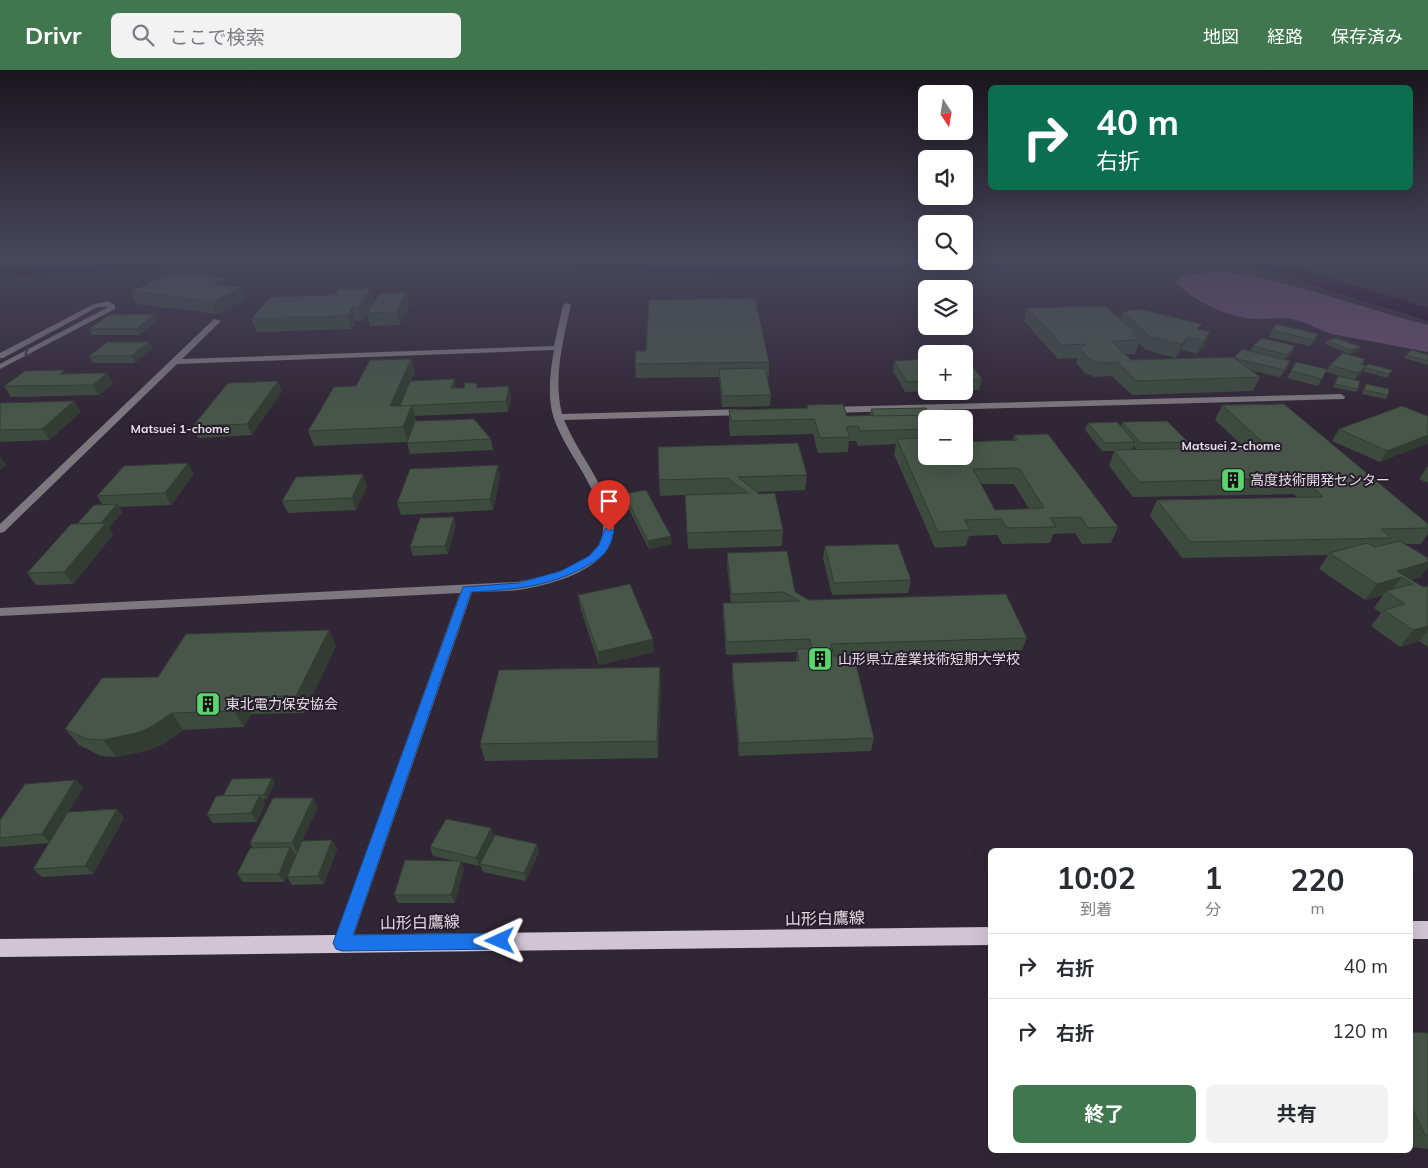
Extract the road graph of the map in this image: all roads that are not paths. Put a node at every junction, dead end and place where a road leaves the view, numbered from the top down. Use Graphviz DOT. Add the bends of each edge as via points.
graph roads {
  1 [pos="84,311"];
  2 [pos="104,311"];
  3 [pos="566,311"];
  4 [pos="217,321"];
  5 [pos="557,348"];
  6 [pos="0,356"];
  7 [pos="174,362"];
  8 [pos="0,367"];
  9 [pos="1341,397"];
  10 [pos="823,410"];
  11 [pos="754,412"];
  12 [pos="558,417"];
  13 [pos="0,530"];
  14 [pos="467,589"];
  15 [pos="0,612"];
  16 [pos="1413,930"];
  17 [pos="1428,930"];
  18 [pos="988,936"];
  19 [pos="342,943"];
  20 [pos="0,948"];
  6 -- 1 [label="street, one-way"];
  2 -- 8 [label="street, one-way"];
  3 -- 5 [label="street"];
  4 -- 7 [label="street"];
  5 -- 7 [label="street"];
  5 -- 12 [label="street" via="554,389"];
  7 -- 13 [label="street"];
  9 -- 10 [label="street"];
  11 -- 12 [label="street"];
  12 -- 14 [label="street" via="606,512 609,531 604,546 592,559 553,578 518,586"];
  14 -- 15 [label="street"];
  14 -- 19 [label="street"];
  16 -- 17 [label="main road"];
  18 -- 19 [label="main road, 山形白鷹線"];
  19 -- 20 [label="main road, 山形白鷹線"];
}
